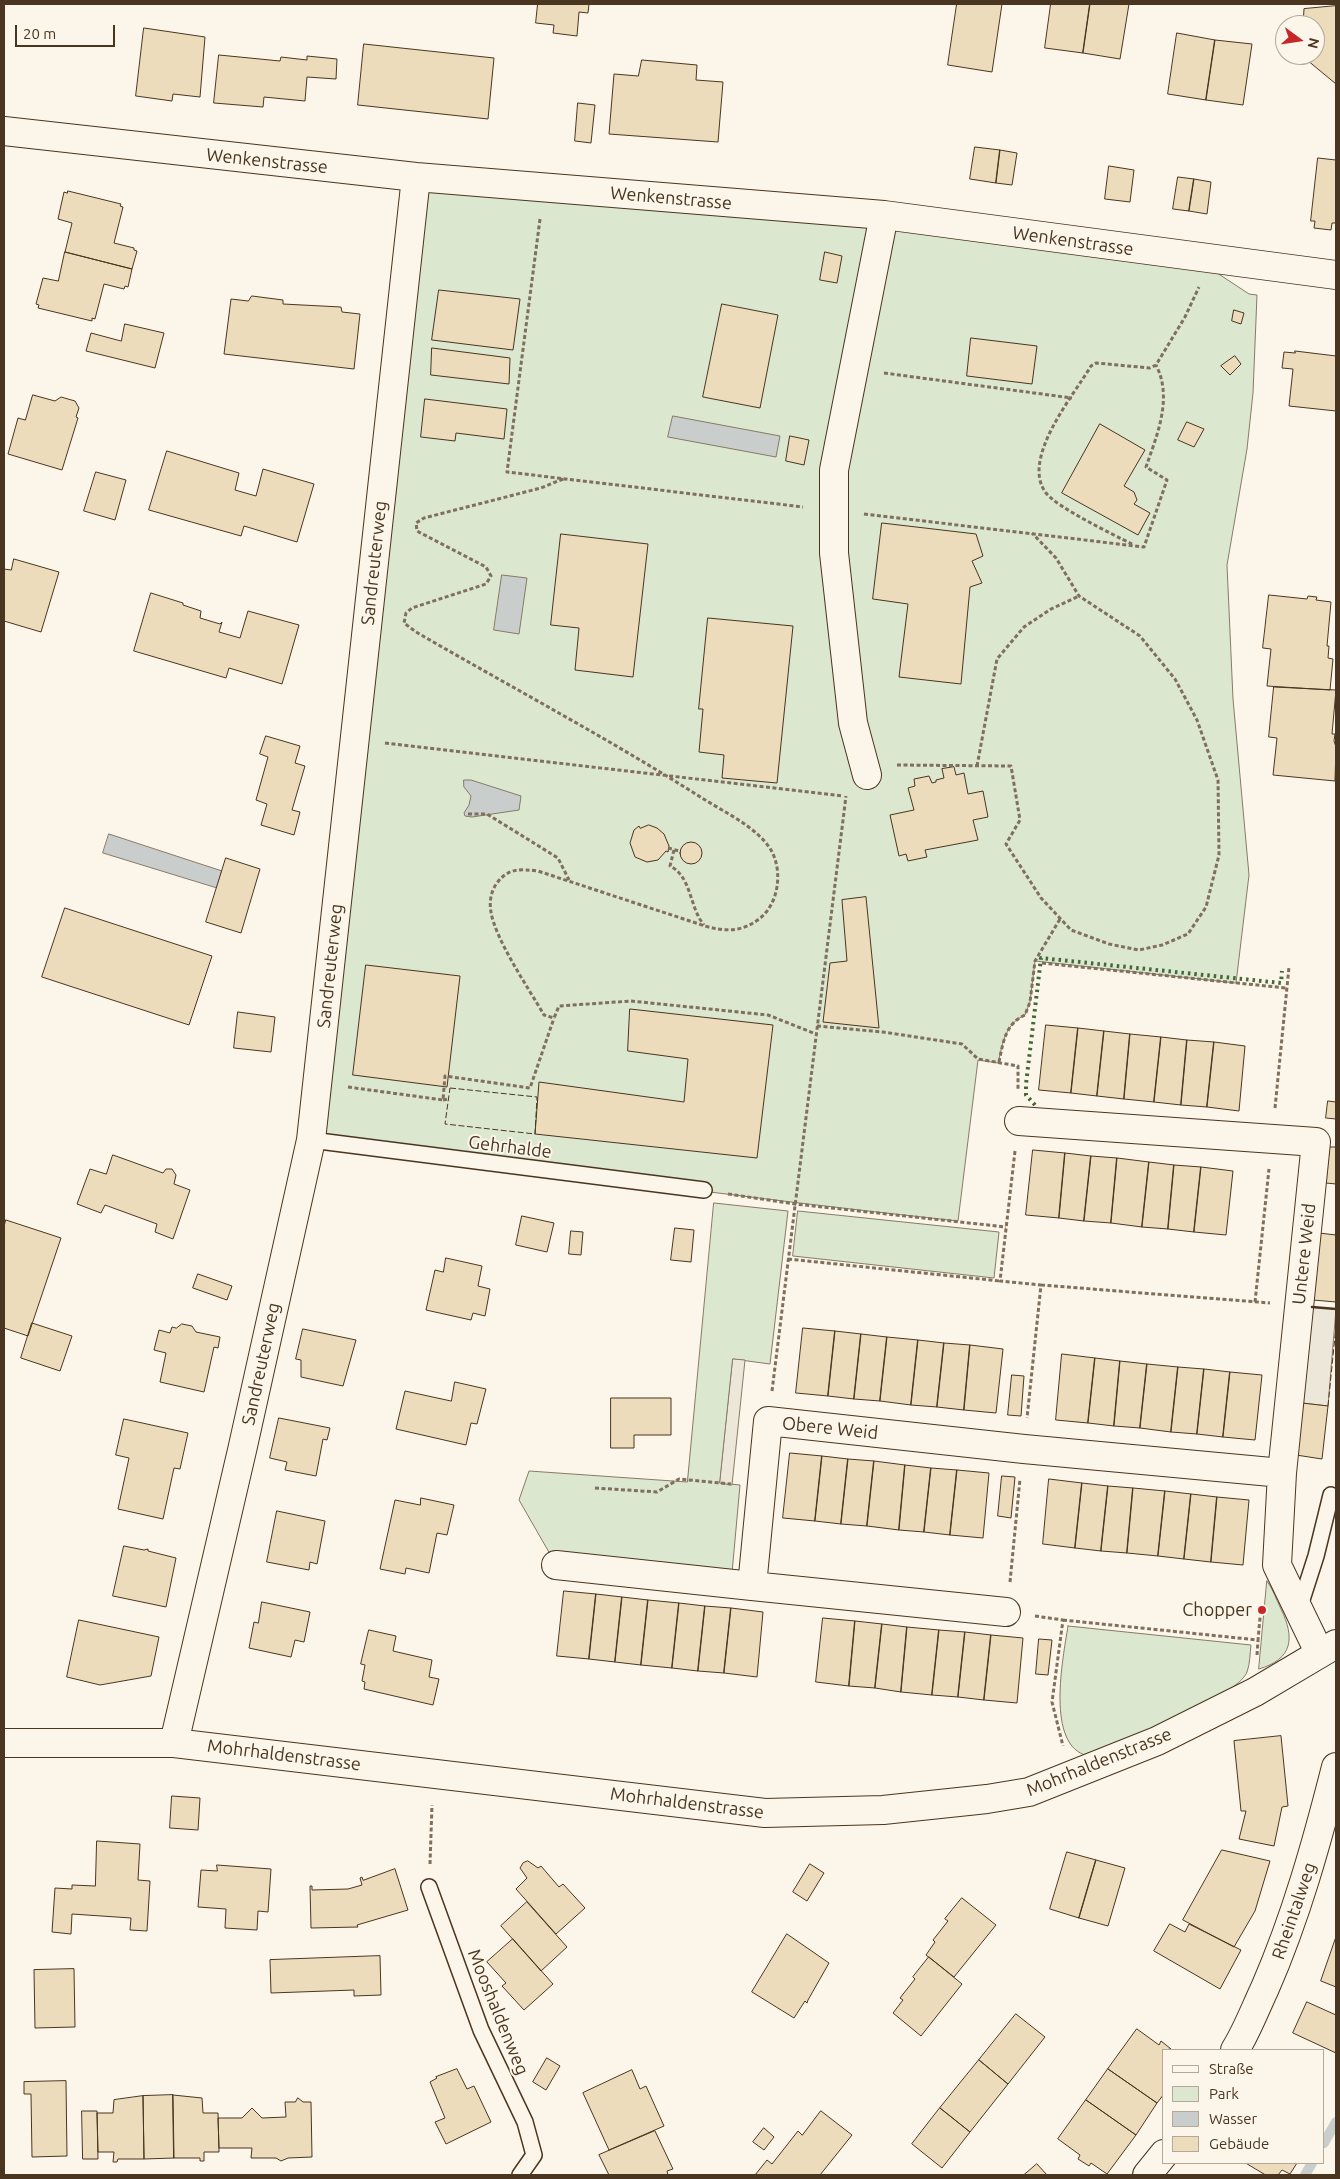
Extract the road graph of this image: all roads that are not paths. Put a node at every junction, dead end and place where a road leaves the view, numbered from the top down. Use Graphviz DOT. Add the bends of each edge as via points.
graph roads {
  1 [pos="4,131"];
  2 [pos="416,178"];
  3 [pos="884,215"];
  4 [pos="1336,275"];
  5 [pos="866,770"];
  6 [pos="1019,1121"];
  7 [pos="311,1140"];
  8 [pos="704,1190"];
  9 [pos="1282,1473"];
  10 [pos="1331,1495"];
  11 [pos="556,1565"];
  12 [pos="752,1586"];
  13 [pos="1298,1610"];
  14 [pos="1006,1612"];
  15 [pos="1328,1648"];
  16 [pos="174,1743"];
  17 [pos="4,1744"];
  18 [pos="1336,1766"];
  19 [pos="429,1887"];
  20 [pos="1236,2049"];
  21 [pos="1162,2156"];
  22 [pos="520,2175"];
  23 [pos="1147,2175"];
  1 -- 2 [label="street, Wenkenstrasse"];
  2 -- 3 [label="street, Wenkenstrasse"];
  2 -- 7 [label="street, Sandreuterweg"];
  3 -- 4 [label="street, Wenkenstrasse"];
  3 -- 5 [label="street" via="834,470 834,553 853,723"];
  6 -- 9 [label="street, Untere Weid" via="1316,1142"];
  7 -- 8 [label="lane, Gehrhalde"];
  7 -- 16 [label="street, Sandreuterweg"];
  9 -- 12 [label="street, Obere Weid" via="768,1421"];
  9 -- 13 [label="street, Untere Weid" via="1276,1565"];
  10 -- 13 [label="lane"];
  11 -- 12 [label="street"];
  12 -- 14 [label="street"];
  13 -- 15 [label="street, Untere Weid"];
  15 -- 16 [label="street, Mohrhaldenstrasse" via="1255,1692 1157,1741 1029,1792 987,1800 883,1810 765,1813"];
  16 -- 17 [label="street, Mohrhaldenstrasse"];
  18 -- 20 [label="street, Rheintalweg" via="1311,1864 1281,1952"];
  19 -- 22 [label="lane, Mooshaldenweg" via="481,2030 526,2122 534,2155"];
  21 -- 23 [label="street"];
}
